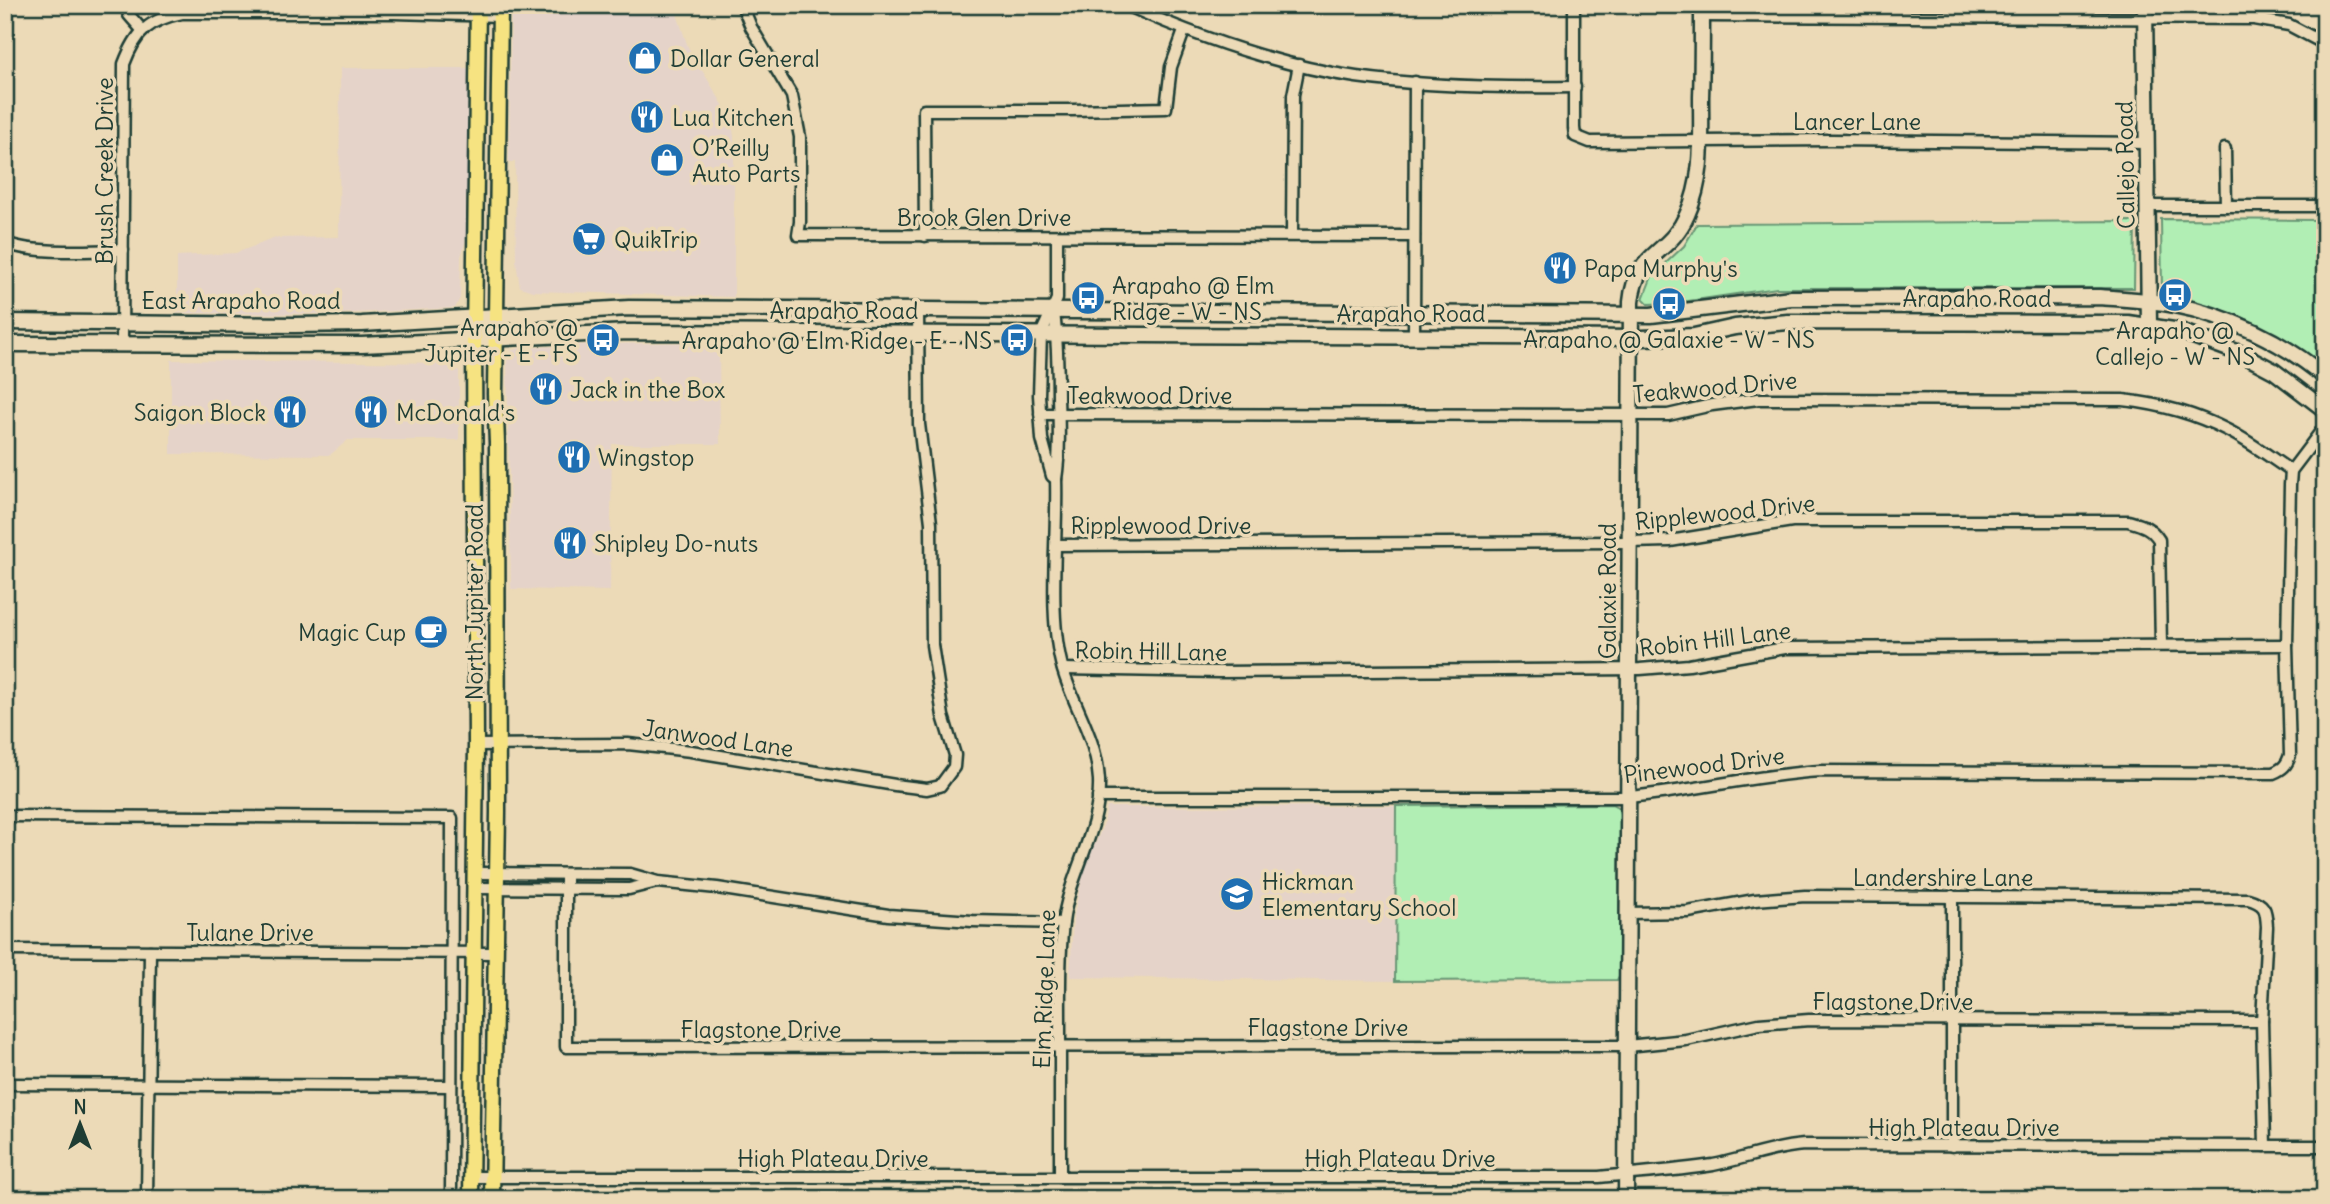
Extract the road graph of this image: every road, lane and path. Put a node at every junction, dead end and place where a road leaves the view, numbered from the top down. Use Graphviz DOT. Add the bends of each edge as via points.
graph roads {
  1 [pos="125,5"];
  2 [pos="742,5"];
  3 [pos="1126,5"];
  4 [pos="1574,5"];
  5 [pos="258,9"];
  6 [pos="394,9"];
  7 [pos="478,10"];
  8 [pos="500,11"];
  9 [pos="1702,11"];
  10 [pos="2146,11"];
  11 [pos="1184,30"];
  12 [pos="143,31"];
  13 [pos="2325,44"];
  14 [pos="1298,65"];
  15 [pos="1415,82"];
  16 [pos="1574,87"];
  17 [pos="1701,140"];
  18 [pos="2148,143"];
  19 [pos="2225,149"];
  20 [pos="499,173"];
  21 [pos="477,174"];
  22 [pos="2148,206"];
  23 [pos="2226,206"];
  24 [pos="2325,206"];
  25 [pos="1292,235"];
  26 [pos="925,236"];
  27 [pos="1057,236"];
  28 [pos="1414,236"];
  29 [pos="5,242"];
  30 [pos="123,250"];
  31 [pos="2149,300"];
  32 [pos="737,310"];
  33 [pos="918,310"];
  34 [pos="1054,310"];
  35 [pos="1414,312"];
  36 [pos="497,314"];
  37 [pos="1630,314"];
  38 [pos="475,315"];
  39 [pos="5,322"];
  40 [pos="123,322"];
  41 [pos="251,324"];
  42 [pos="2149,325"];
  43 [pos="737,332"];
  44 [pos="919,333"];
  45 [pos="1057,333"];
  46 [pos="1041,334"];
  47 [pos="1414,337"];
  48 [pos="1630,338"];
  49 [pos="496,339"];
  50 [pos="474,340"];
  51 [pos="122,343"];
  52 [pos="5,344"];
  53 [pos="256,345"];
  54 [pos="2325,377"];
  55 [pos="2325,410"];
  56 [pos="1040,414"];
  57 [pos="1059,414"];
  58 [pos="1630,414"];
  59 [pos="2325,426"];
  60 [pos="2291,471"];
  61 [pos="1056,479"];
  62 [pos="475,495"];
  63 [pos="497,496"];
  64 [pos="1629,542"];
  65 [pos="1056,545"];
  66 [pos="498,587"];
  67 [pos="475,604"];
  68 [pos="496,625"];
  69 [pos="2161,645"];
  70 [pos="2287,645"];
  71 [pos="1629,668"];
  72 [pos="1062,669"];
  73 [pos="476,745"];
  74 [pos="497,745"];
  75 [pos="1098,797"];
  76 [pos="1629,797"];
  77 [pos="5,816"];
  78 [pos="474,873"];
  79 [pos="496,873"];
  80 [pos="566,874"];
  81 [pos="658,882"];
  82 [pos="473,888"];
  83 [pos="503,889"];
  84 [pos="566,889"];
  85 [pos="1952,897"];
  86 [pos="1627,913"];
  87 [pos="1063,923"];
  88 [pos="5,950"];
  89 [pos="150,951"];
  90 [pos="452,953"];
  91 [pos="474,953"];
  92 [pos="495,953"];
  93 [pos="1952,1021"];
  94 [pos="2262,1021"];
  95 [pos="1627,1046"];
  96 [pos="1060,1047"];
  97 [pos="5,1084"];
  98 [pos="148,1084"];
  99 [pos="451,1086"];
  100 [pos="1952,1146"];
  101 [pos="2265,1146"];
  102 [pos="2325,1146"];
  103 [pos="1626,1174"];
  104 [pos="472,1177"];
  105 [pos="492,1177"];
  106 [pos="1060,1177"];
  107 [pos="147,1199"];
  108 [pos="451,1199"];
  109 [pos="471,1199"];
  110 [pos="492,1199"];
  111 [pos="1626,1199"];
  1 -- 12 [label="street"];
  2 -- 26 [label="street, Brook Glen Drive" via="792,96 797,115 798,235"];
  3 -- 11 [label="street"];
  4 -- 16 [label="street"];
  5 -- 6 [label="street"];
  5 -- 12 [label="street" via="182,13 153,22"];
  6 -- 7 [label="street"];
  7 -- 8 [label="street"];
  7 -- 21 [label="main road, North Jupiter Road"];
  8 -- 20 [label="main road, North Jupiter Road"];
  9 -- 10 [label="street"];
  9 -- 17 [label="main road, Galaxie Road"];
  10 -- 13 [label="street" via="2267,20 2289,25"];
  10 -- 18 [label="main road, Callejo Road"];
  11 -- 14 [label="street"];
  11 -- 26 [label="street" via="1171,67 1166,108 923,110"];
  12 -- 30 [label="street, Brush Creek Drive" via="132,43 124,64"];
  14 -- 15 [label="street" via="1356,77"];
  14 -- 25 [label="street" via="1293,95"];
  15 -- 16 [label="street"];
  15 -- 28 [label="street"];
  16 -- 17 [label="street, Lancer Lane" via="1576,136 1590,142"];
  17 -- 18 [label="street, Lancer Lane"];
  17 -- 37 [label="main road, Galaxie Road" via="1699,174 1688,213 1676,235 1638,272"];
  18 -- 22 [label="main road, Callejo Road"];
  19 -- 23 [label="street"];
  20 -- 21 [label="main road"];
  20 -- 36 [label="main road, North Jupiter Road"];
  21 -- 38 [label="main road, North Jupiter Road"];
  22 -- 23 [label="street"];
  22 -- 31 [label="main road, Callejo Road"];
  23 -- 24 [label="street"];
  25 -- 27 [label="street, Brook Glen Drive"];
  25 -- 28 [label="street, Brook Glen Drive"];
  26 -- 27 [label="street, Brook Glen Drive"];
  27 -- 34 [label="street, Elm Ridge Lane"];
  28 -- 35 [label="street"];
  29 -- 30 [label="street" via="32,249"];
  30 -- 40 [label="street, Brush Creek Drive"];
  31 -- 37 [label="main road, Arapaho Road" via="1791,298 1690,312"];
  31 -- 42 [label="main road, Callejo Road"];
  31 -- 54 [label="main road, Arapaho Road" via="2243,327"];
  32 -- 33 [label="main road, Arapaho Road"];
  32 -- 36 [label="main road, Arapaho Road" via="629,308"];
  32 -- 43 [label="main road"];
  33 -- 34 [label="main road, Arapaho Road"];
  33 -- 44 [label="street"];
  34 -- 35 [label="main road, Arapaho Road"];
  34 -- 45 [label="street, Elm Ridge Lane"];
  34 -- 46 [label="street, Elm Ridge Lane"];
  35 -- 37 [label="main road, Arapaho Road"];
  35 -- 47 [label="street"];
  36 -- 38 [label="main road, Arapaho Road"];
  36 -- 49 [label="main road, North Jupiter Road"];
  37 -- 48 [label="main road, Galaxie Road"];
  38 -- 41 [label="main road, East Arapaho Road" via="362,324"];
  38 -- 50 [label="main road, North Jupiter Road"];
  39 -- 40 [label="main road, East Arapaho Road"];
  40 -- 41 [label="main road, East Arapaho Road"];
  40 -- 51 [label="street, Brush Creek Drive"];
  41 -- 53 [label="main road"];
  42 -- 48 [label="main road, Arapaho Road" via="2101,321 1788,322 1693,336"];
  42 -- 55 [label="main road, Arapaho Road" via="2191,334 2242,354"];
  43 -- 44 [label="main road, Arapaho Road"];
  43 -- 49 [label="main road, Arapaho Road"];
  44 -- 46 [label="main road, Arapaho Road"];
  44 -- 74 [label="street, Janwood Lane" via="919,424 931,523 932,645 943,716 955,755 950,776 940,786 927,789 628,744"];
  45 -- 46 [label="main road, Arapaho Road"];
  45 -- 47 [label="main road, Arapaho Road"];
  45 -- 57 [label="street, Elm Ridge Lane"];
  46 -- 56 [label="street, Elm Ridge Lane"];
  47 -- 48 [label="main road, Arapaho Road"];
  48 -- 58 [label="main road, Galaxie Road"];
  49 -- 50 [label="main road, Arapaho Road"];
  49 -- 63 [label="main road, North Jupiter Road"];
  50 -- 53 [label="main road, East Arapaho Road"];
  50 -- 62 [label="main road, North Jupiter Road"];
  51 -- 52 [label="main road, East Arapaho Road"];
  51 -- 53 [label="main road, East Arapaho Road"];
  56 -- 57 [label="street, Teakwood Drive"];
  56 -- 61 [label="street, Elm Ridge Lane" via="1042,439"];
  57 -- 58 [label="street, Teakwood Drive"];
  57 -- 61 [label="street, Elm Ridge Lane"];
  58 -- 60 [label="street, Teakwood Drive" via="1668,415 1759,399 2123,400 2172,408 2228,430"];
  58 -- 64 [label="main road, Galaxie Road"];
  59 -- 60 [label="street"];
  60 -- 70 [label="street"];
  61 -- 65 [label="street, Elm Ridge Lane"];
  62 -- 63 [label="main road"];
  62 -- 67 [label="main road, North Jupiter Road"];
  63 -- 66 [label="main road, North Jupiter Road"];
  64 -- 65 [label="street, Ripplewood Drive"];
  64 -- 69 [label="street, Ripplewood Drive" via="1670,541 1792,521 2127,521 2153,530 2159,540"];
  64 -- 71 [label="main road, Galaxie Road"];
  65 -- 72 [label="street, Elm Ridge Lane" via="1055,607"];
  66 -- 67 [label="main road"];
  66 -- 68 [label="main road, North Jupiter Road"];
  67 -- 68 [label="main road"];
  67 -- 73 [label="main road, North Jupiter Road"];
  68 -- 74 [label="main road, North Jupiter Road"];
  69 -- 70 [label="street, Robin Hill Lane"];
  69 -- 71 [label="street, Robin Hill Lane" via="1785,648 1689,664"];
  70 -- 76 [label="street, Pinewood Drive" via="2290,755 2282,770 2273,773 1820,771"];
  71 -- 72 [label="street, Robin Hill Lane"];
  71 -- 76 [label="main road, Galaxie Road"];
  72 -- 75 [label="street, Elm Ridge Lane" via="1091,736"];
  73 -- 74 [label="street, Janwood Lane"];
  73 -- 78 [label="main road, North Jupiter Road"];
  74 -- 79 [label="main road, North Jupiter Road"];
  75 -- 76 [label="street, Pinewood Drive"];
  75 -- 87 [label="street, Elm Ridge Lane"];
  76 -- 86 [label="main road, Galaxie Road"];
  77 -- 90 [label="street" via="452,818"];
  78 -- 79 [label="street"];
  78 -- 82 [label="main road, North Jupiter Road"];
  79 -- 80 [label="street"];
  79 -- 83 [label="main road, North Jupiter Road"];
  80 -- 81 [label="street" via="630,874"];
  80 -- 84 [label="street, Flagstone Drive"];
  81 -- 84 [label="street" via="629,889"];
  81 -- 87 [label="street" via="888,915"];
  82 -- 83 [label="street"];
  82 -- 91 [label="main road, North Jupiter Road"];
  83 -- 84 [label="street"];
  83 -- 92 [label="main road, North Jupiter Road"];
  84 -- 96 [label="street, Flagstone Drive" via="566,1047"];
  85 -- 86 [label="street, Landershire Lane" via="1805,896 1688,912"];
  85 -- 93 [label="street"];
  85 -- 94 [label="street, Landershire Lane" via="2259,902 2266,912 2267,927"];
  86 -- 95 [label="main road, Galaxie Road"];
  87 -- 96 [label="street, Elm Ridge Lane"];
  88 -- 89 [label="street, Tulane Drive"];
  89 -- 90 [label="street, Tulane Drive"];
  89 -- 98 [label="street"];
  90 -- 91 [label="street, Tulane Drive"];
  90 -- 99 [label="street"];
  91 -- 92 [label="street, Tulane Drive"];
  91 -- 104 [label="main road, North Jupiter Road"];
  92 -- 105 [label="main road, North Jupiter Road"];
  93 -- 94 [label="street, Flagstone Drive"];
  93 -- 95 [label="street, Flagstone Drive" via="1784,1021"];
  93 -- 100 [label="street"];
  94 -- 101 [label="street"];
  95 -- 96 [label="street, Flagstone Drive"];
  95 -- 103 [label="main road, Galaxie Road"];
  96 -- 106 [label="street, Elm Ridge Lane"];
  97 -- 98 [label="street"];
  98 -- 99 [label="street"];
  98 -- 107 [label="street"];
  99 -- 108 [label="street"];
  100 -- 101 [label="street, High Plateau Drive"];
  100 -- 103 [label="street, High Plateau Drive" via="1788,1146 1708,1166"];
  101 -- 102 [label="street, High Plateau Drive"];
  103 -- 106 [label="street, High Plateau Drive"];
  103 -- 111 [label="main road, Galaxie Road"];
  104 -- 105 [label="street, High Plateau Drive"];
  104 -- 109 [label="main road, North Jupiter Road"];
  105 -- 106 [label="street, High Plateau Drive"];
  105 -- 110 [label="main road, North Jupiter Road"];
}
